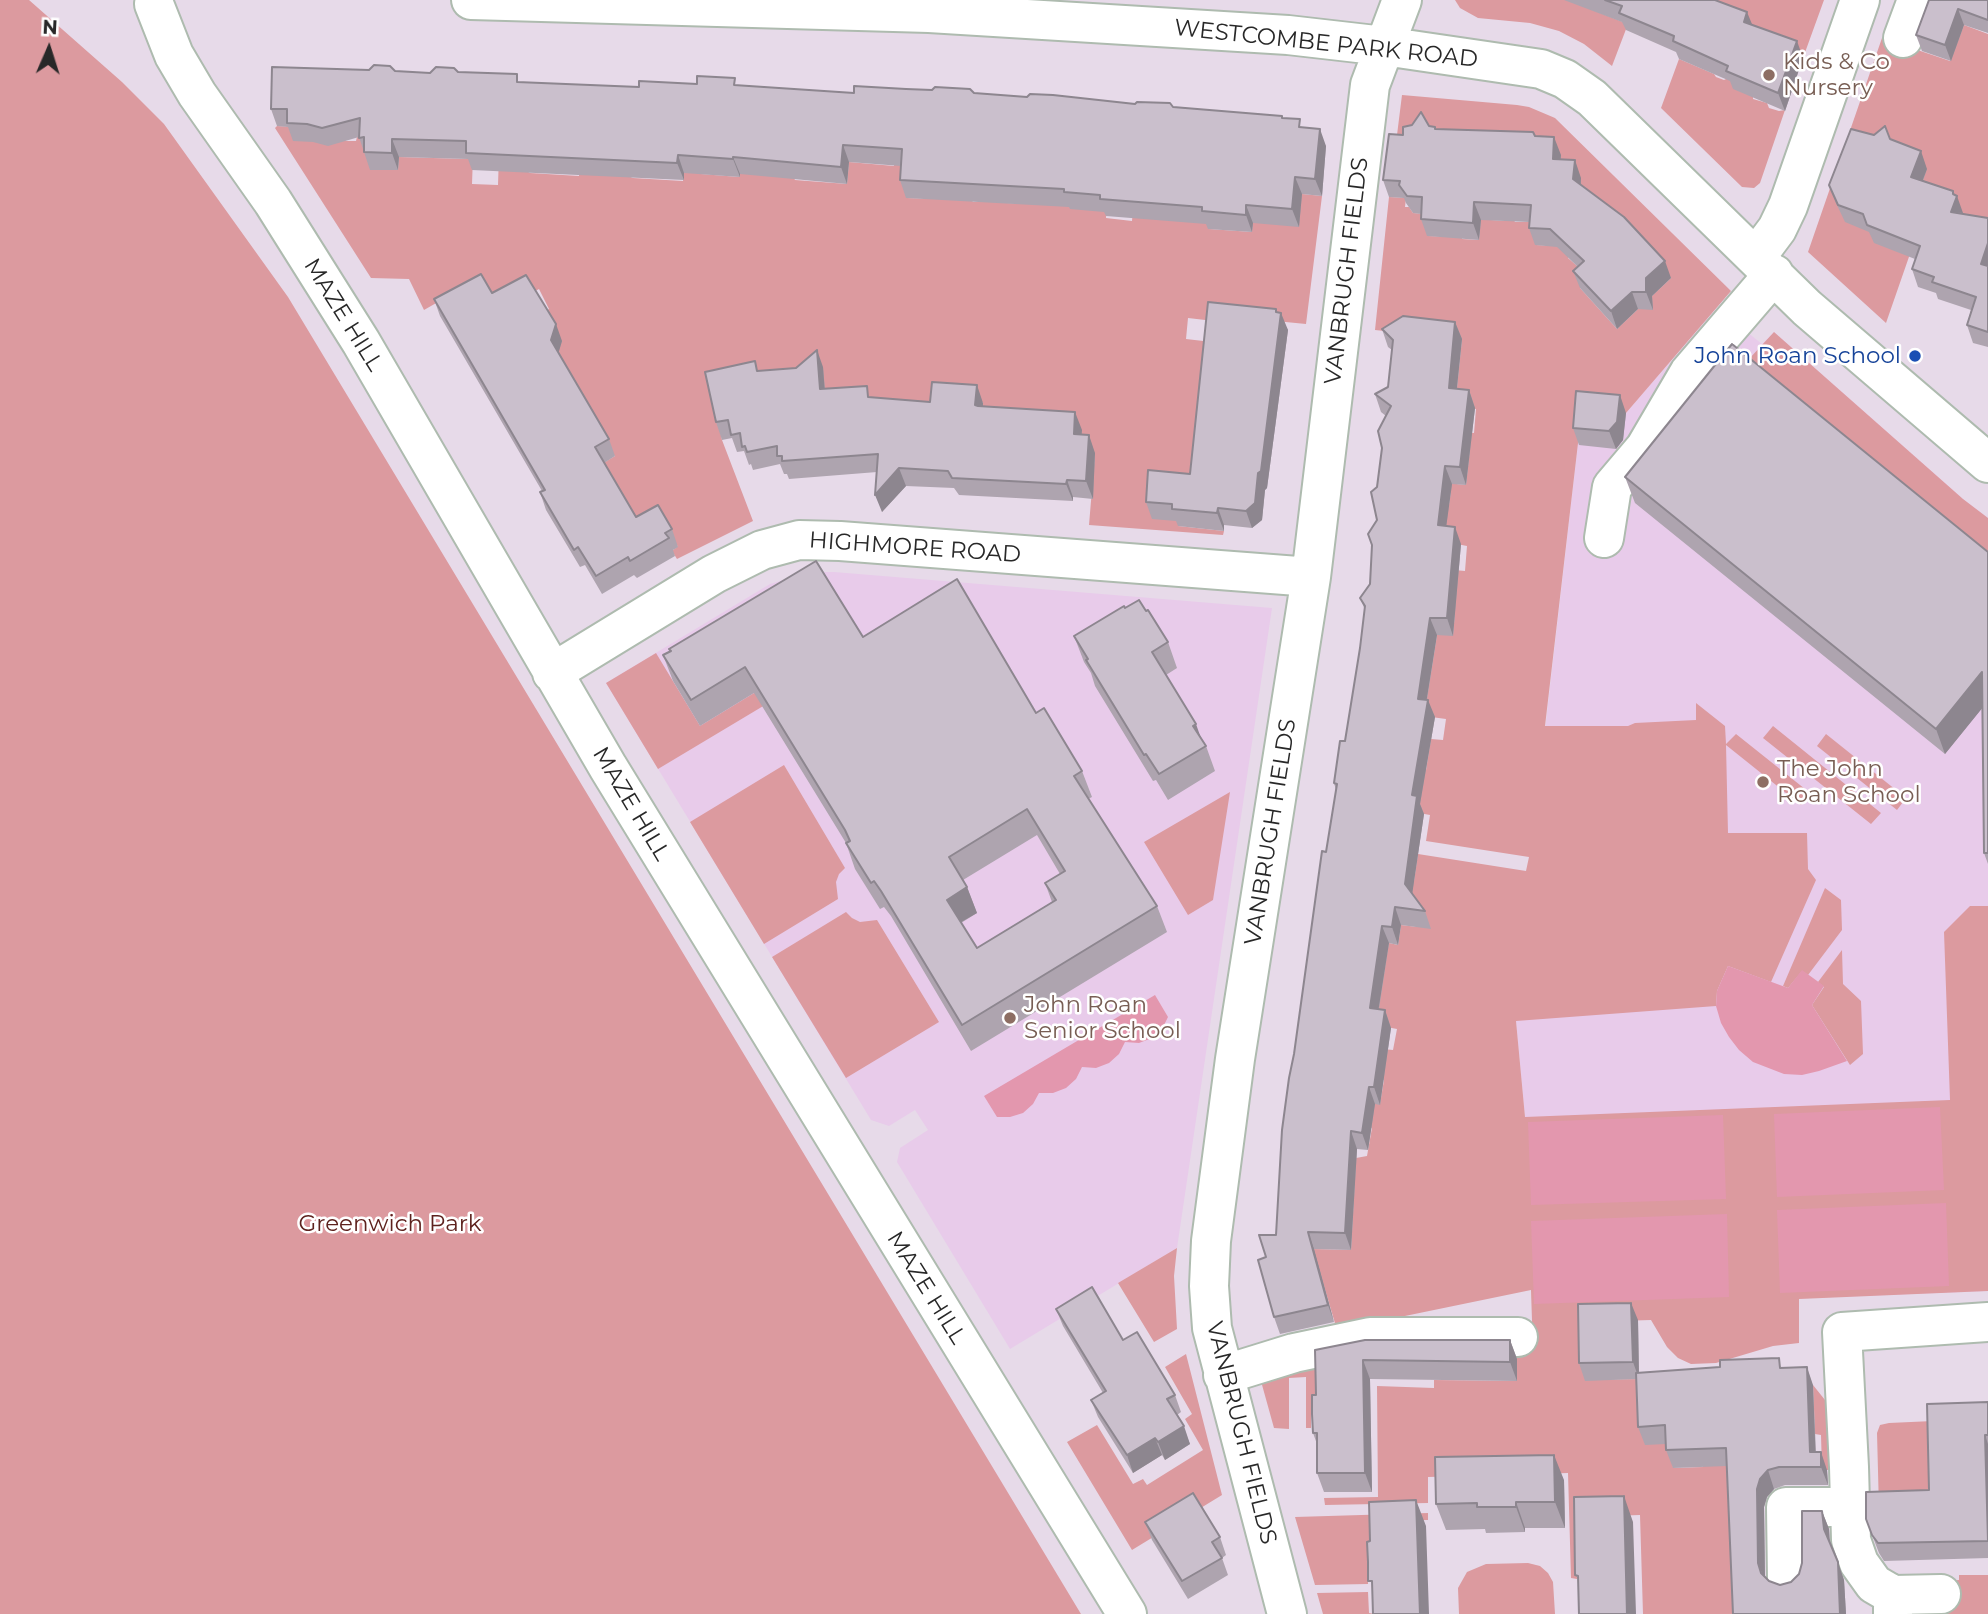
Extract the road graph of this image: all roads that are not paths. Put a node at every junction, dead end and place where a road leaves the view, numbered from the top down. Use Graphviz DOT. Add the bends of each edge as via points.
graph roads {
  1 [pos="471,0"];
  2 [pos="1402,0"];
  3 [pos="1860,0"];
  4 [pos="1917,0"];
  5 [pos="155,1"];
  6 [pos="928,7"];
  7 [pos="1903,37"];
  8 [pos="1384,46"];
  9 [pos="1765,266"];
  10 [pos="1988,463"];
  11 [pos="1604,538"];
  12 [pos="1311,577"];
  13 [pos="552,673"];
  14 [pos="1988,1322"];
  15 [pos="1518,1337"];
  16 [pos="1223,1375"];
  17 [pos="1850,1507"];
  18 [pos="1941,1594"];
  19 [pos="1789,1598"];
  20 [pos="1893,1604"];
  21 [pos="1127,1614"];
  22 [pos="1287,1614"];
  1 -- 6 [label="street, WESTCOMBE PARK ROAD"];
  2 -- 8 [label="street, VANBRUGH FIELDS"];
  3 -- 9 [label="street"];
  4 -- 7 [label="street"];
  5 -- 13 [label="street, MAZE HILL" via="174,55 197,94 273,202 361,342"];
  6 -- 8 [label="street, WESTCOMBE PARK ROAD"];
  8 -- 9 [label="street, WESTCOMBE PARK ROAD" via="1511,63 1565,79 1592,98"];
  8 -- 12 [label="street, VANBRUGH FIELDS" via="1370,85"];
  9 -- 10 [label="street, WESTCOMBE PARK ROAD"];
  9 -- 11 [label="street" via="1689,373 1645,448 1612,487"];
  12 -- 13 [label="street, HIGHMORE ROAD" via="799,540 762,550 714,574"];
  12 -- 16 [label="street, VANBRUGH FIELDS" via="1211,1241 1212,1328"];
  13 -- 21 [label="street, MAZE HILL"];
  14 -- 17 [label="street" via="1842,1332"];
  15 -- 16 [label="street" via="1370,1337 1294,1353"];
  16 -- 22 [label="street, VANBRUGH FIELDS"];
  17 -- 19 [label="street" via="1786,1492"];
  17 -- 20 [label="street" via="1851,1540 1858,1563"];
  18 -- 20 [label="street"];
}
